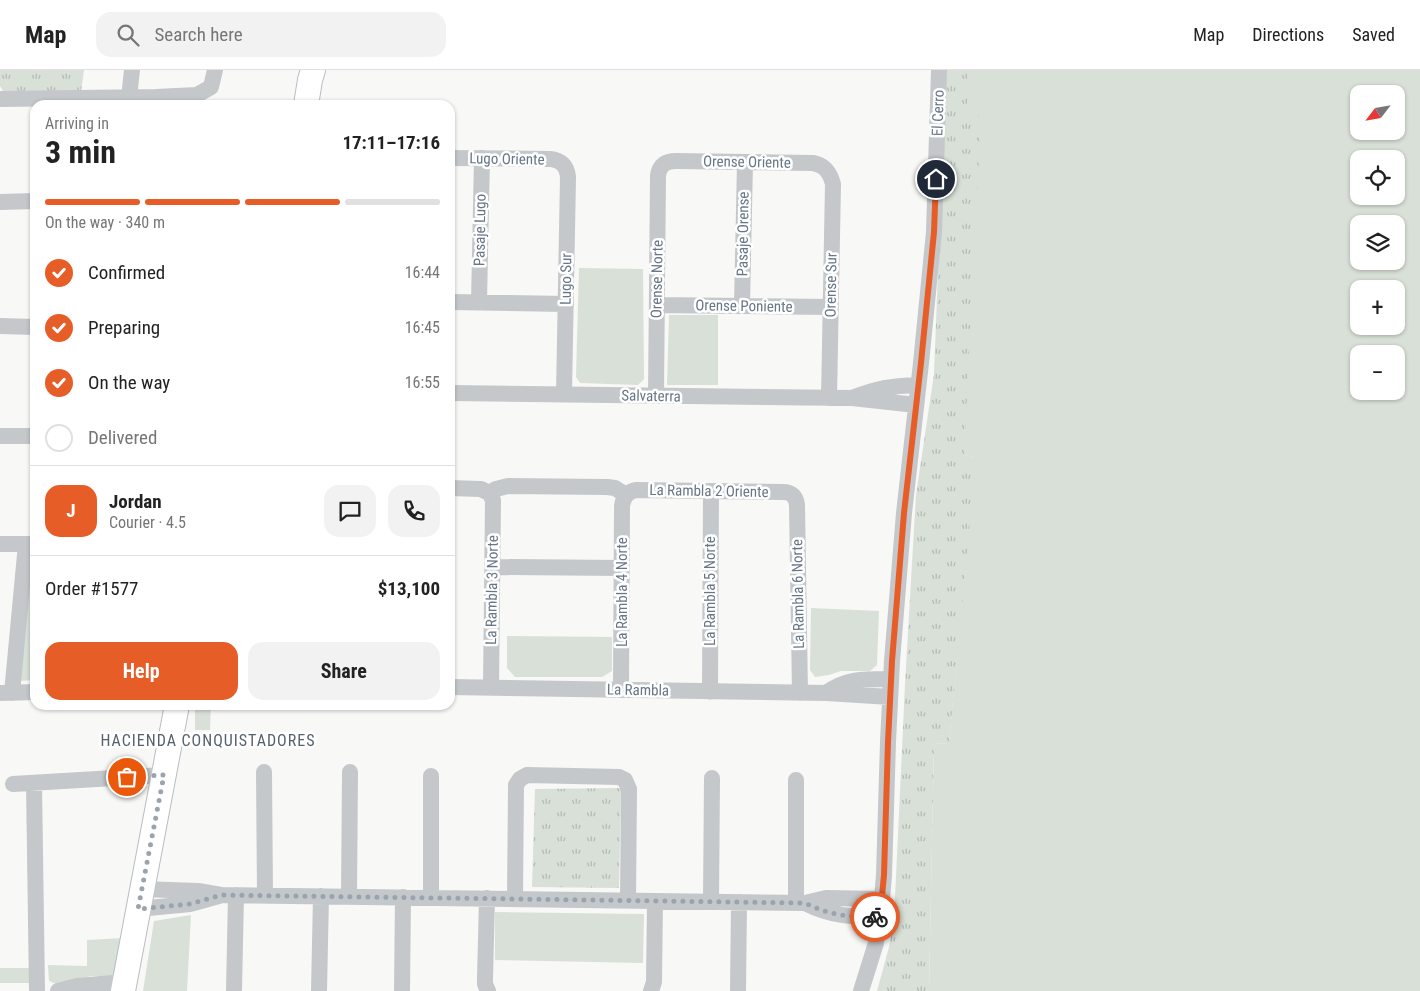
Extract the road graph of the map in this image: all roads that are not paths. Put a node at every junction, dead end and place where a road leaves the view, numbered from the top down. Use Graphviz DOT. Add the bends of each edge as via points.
graph roads {
  1 [pos="132,70"];
  2 [pos="215,70"];
  3 [pos="313,70"];
  4 [pos="939,70"];
  5 [pos="129,98"];
  6 [pos="0,100"];
  7 [pos="307,100"];
  8 [pos="455,158"];
  9 [pos="482,158"];
  10 [pos="745,162"];
  11 [pos="563,164"];
  12 [pos="664,164"];
  13 [pos="828,172"];
  14 [pos="30,201"];
  15 [pos="0,202"];
  16 [pos="455,302"];
  17 [pos="479,302"];
  18 [pos="566,304"];
  19 [pos="656,305"];
  20 [pos="742,306"];
  21 [pos="831,307"];
  22 [pos="0,326"];
  23 [pos="30,327"];
  24 [pos="918,385"];
  25 [pos="455,393"];
  26 [pos="564,394"];
  27 [pos="656,396"];
  28 [pos="829,398"];
  29 [pos="852,398"];
  30 [pos="916,405"];
  31 [pos="0,436"];
  32 [pos="30,436"];
  33 [pos="455,488"];
  34 [pos="710,491"];
  35 [pos="490,493"];
  36 [pos="626,495"];
  37 [pos="793,495"];
  38 [pos="0,544"];
  39 [pos="30,544"];
  40 [pos="30,550"];
  41 [pos="492,566"];
  42 [pos="622,568"];
  43 [pos="891,679"];
  44 [pos="455,687"];
  45 [pos="491,688"];
  46 [pos="621,690"];
  47 [pos="30,692"];
  48 [pos="710,692"];
  49 [pos="6,693"];
  50 [pos="800,693"];
  51 [pos="826,693"];
  52 [pos="890,698"];
  53 [pos="176,710"];
  54 [pos="264,772"];
  55 [pos="350,772"];
  56 [pos="164,775"];
  57 [pos="431,776"];
  58 [pos="712,778"];
  59 [pos="796,780"];
  60 [pos="34,782"];
  61 [pos="13,784"];
  62 [pos="229,895"];
  63 [pos="265,895"];
  64 [pos="321,896"];
  65 [pos="349,896"];
  66 [pos="403,897"];
  67 [pos="431,898"];
  68 [pos="487,898"];
  69 [pos="140,899"];
  70 [pos="515,899"];
  71 [pos="882,899"];
  72 [pos="628,900"];
  73 [pos="655,901"];
  74 [pos="711,901"];
  75 [pos="739,902"];
  76 [pos="800,903"];
  77 [pos="880,917"];
  78 [pos="124,986"];
  79 [pos="37,991"];
  80 [pos="58,991"];
  81 [pos="234,991"];
  82 [pos="319,991"];
  83 [pos="402,991"];
  84 [pos="488,991"];
  85 [pos="651,991"];
  86 [pos="738,991"];
  87 [pos="861,991"];
  1 -- 5 [label="street"];
  2 -- 5 [label="street" via="211,86 197,95"];
  3 -- 7 [label="street"];
  4 -- 24 [label="street, El Cerro" via="934,232"];
  5 -- 6 [label="street"];
  8 -- 9 [label="street, Lugo Oriente"];
  9 -- 11 [label="street, Lugo Oriente" via="550,159"];
  9 -- 17 [label="street, Pasaje Lugo"];
  10 -- 12 [label="street, Orense Oriente" via="670,161"];
  10 -- 13 [label="street, Orense Oriente" via="813,163 823,166"];
  10 -- 20 [label="street, Pasaje Orense"];
  11 -- 18 [label="street, Lugo Sur" via="568,172"];
  12 -- 19 [label="street, Orense Norte" via="658,176"];
  13 -- 21 [label="street, Orense Sur" via="833,184"];
  14 -- 15 [label="street"];
  16 -- 17 [label="street"];
  17 -- 18 [label="street"];
  18 -- 26 [label="street, Lugo Sur"];
  19 -- 20 [label="street, Orense Poniente"];
  19 -- 27 [label="street, Orense Norte"];
  20 -- 21 [label="street, Orense Poniente"];
  21 -- 28 [label="street, Orense Sur"];
  22 -- 23 [label="street"];
  24 -- 29 [label="street, Salvaterra" via="885,387"];
  24 -- 30 [label="street, El Cerro"];
  25 -- 26 [label="street, Salvaterra"];
  26 -- 27 [label="street, Salvaterra"];
  27 -- 28 [label="street, Salvaterra"];
  28 -- 29 [label="street, Salvaterra"];
  29 -- 30 [label="street, Salvaterra"];
  30 -- 43 [label="street, El Cerro"];
  31 -- 32 [label="street"];
  33 -- 35 [label="street" via="481,488"];
  34 -- 36 [label="street, La Rambla 2 Oriente" via="633,490"];
  34 -- 37 [label="street, La Rambla 2 Oriente" via="787,492"];
  34 -- 48 [label="street, La Rambla 5 Norte"];
  35 -- 36 [label="street" via="508,486 607,487"];
  35 -- 41 [label="street, La Rambla 3 Norte" via="493,500"];
  36 -- 42 [label="street, La Rambla 4 Norte" via="622,506"];
  37 -- 50 [label="street, La Rambla 6 Norte" via="797,505"];
  38 -- 39 [label="street"];
  40 -- 49 [label="street"];
  41 -- 42 [label="street"];
  41 -- 45 [label="street, La Rambla 3 Norte"];
  42 -- 46 [label="street, La Rambla 4 Norte"];
  43 -- 51 [label="street, La Rambla" via="856,680"];
  43 -- 52 [label="street, El Cerro"];
  44 -- 45 [label="street, La Rambla"];
  45 -- 46 [label="street, La Rambla"];
  46 -- 48 [label="street, La Rambla"];
  47 -- 49 [label="street"];
  48 -- 50 [label="street, La Rambla"];
  50 -- 51 [label="street, La Rambla"];
  51 -- 52 [label="street, La Rambla"];
  52 -- 71 [label="street, El Cerro"];
  53 -- 56 [label="street"];
  54 -- 63 [label="street"];
  55 -- 65 [label="street"];
  56 -- 60 [label="street"];
  56 -- 69 [label="street"];
  57 -- 67 [label="street"];
  58 -- 74 [label="street"];
  59 -- 76 [label="street"];
  60 -- 61 [label="street"];
  60 -- 79 [label="street"];
  62 -- 63 [label="street"];
  62 -- 69 [label="street" via="190,904"];
  62 -- 81 [label="street"];
  63 -- 64 [label="street"];
  64 -- 65 [label="street"];
  64 -- 82 [label="street"];
  65 -- 66 [label="street"];
  66 -- 67 [label="street"];
  66 -- 83 [label="street"];
  67 -- 68 [label="street"];
  68 -- 70 [label="street"];
  68 -- 84 [label="street" via="485,984"];
  69 -- 78 [label="street"];
  70 -- 72 [label="street"];
  70 -- 72 [label="street" via="516,785 527,776 619,777 625,780 629,789"];
  71 -- 76 [label="street" via="826,898"];
  71 -- 77 [label="street, El Cerro"];
  72 -- 73 [label="street"];
  73 -- 74 [label="street"];
  73 -- 85 [label="street" via="654,982"];
  74 -- 75 [label="street"];
  75 -- 76 [label="street"];
  75 -- 86 [label="street"];
  76 -- 77 [label="street" via="842,916"];
  77 -- 87 [label="street, El Cerro" via="876,943"];
  78 -- 80 [label="street" via="77,986"];
}
